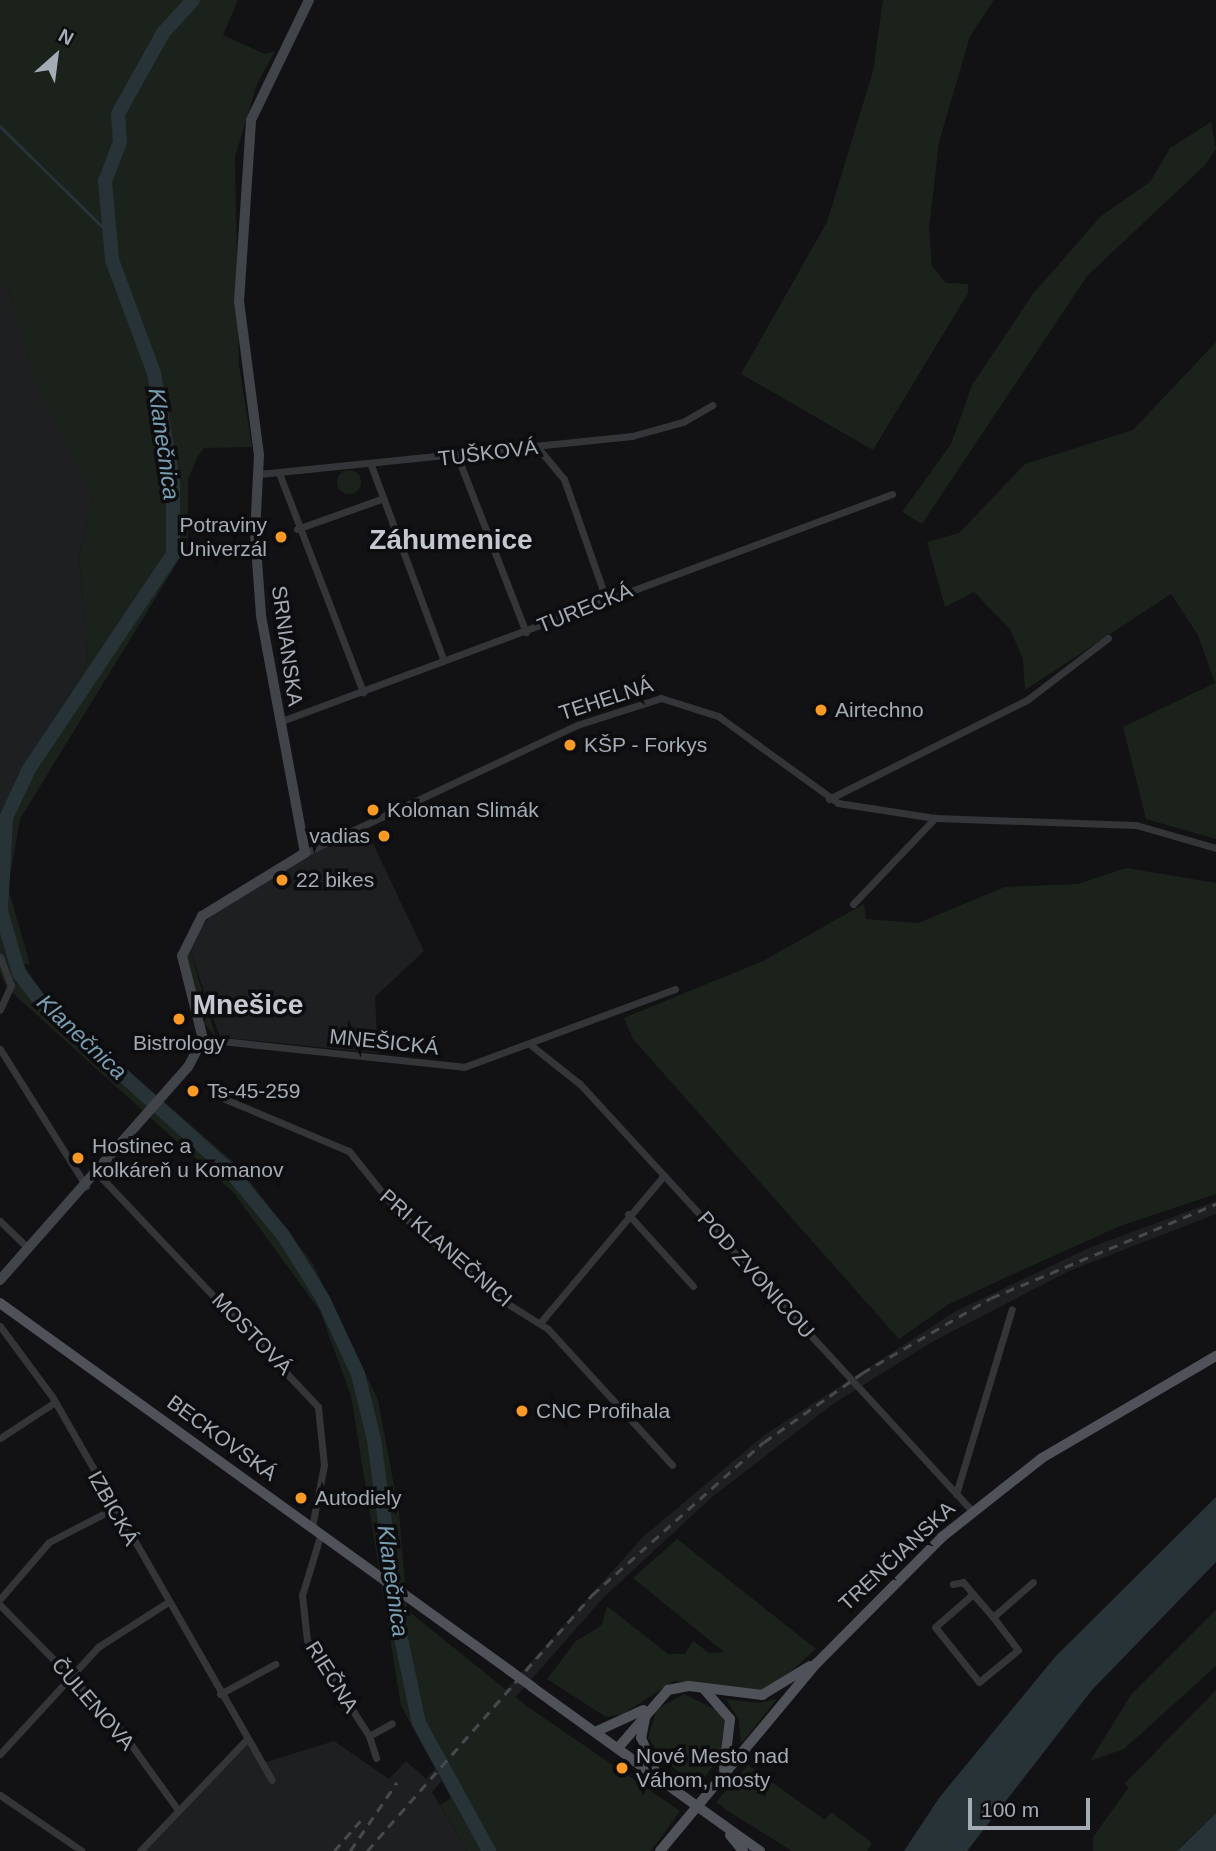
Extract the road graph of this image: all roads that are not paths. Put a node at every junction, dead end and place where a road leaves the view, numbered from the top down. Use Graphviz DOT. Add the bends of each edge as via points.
graph roads {
  1 [pos="309,0"];
  2 [pos="712,405"];
  3 [pos="538,448"];
  4 [pos="458,458"];
  5 [pos="372,465"];
  6 [pos="279,473"];
  7 [pos="259,474"];
  8 [pos="892,494"];
  9 [pos="384,498"];
  10 [pos="298,528"];
  11 [pos="606,598"];
  12 [pos="526,632"];
  13 [pos="1108,638"];
  14 [pos="444,661"];
  15 [pos="363,692"];
  16 [pos="278,722"];
  17 [pos="829,799"];
  18 [pos="935,818"];
  19 [pos="1216,848"];
  20 [pos="305,853"];
  21 [pos="853,904"];
  22 [pos="0,957"];
  23 [pos="675,989"];
  24 [pos="0,1010"];
  25 [pos="203,1039"];
  26 [pos="532,1046"];
  27 [pos="0,1049"];
  28 [pos="225,1099"];
  29 [pos="98,1174"];
  30 [pos="664,1175"];
  31 [pos="87,1186"];
  32 [pos="628,1214"];
  33 [pos="0,1221"];
  34 [pos="29,1249"];
  35 [pos="0,1280"];
  36 [pos="693,1286"];
  37 [pos="0,1303"];
  38 [pos="1012,1309"];
  39 [pos="540,1323"];
  40 [pos="0,1326"];
  41 [pos="1216,1356"];
  42 [pos="55,1402"];
  43 [pos="0,1438"];
  44 [pos="672,1465"];
  45 [pos="956,1494"];
  46 [pos="113,1509"];
  47 [pos="972,1511"];
  48 [pos="317,1530"];
  49 [pos="1033,1582"];
  50 [pos="953,1584"];
  51 [pos="973,1594"];
  52 [pos="0,1599"];
  53 [pos="165,1604"];
  54 [pos="0,1605"];
  55 [pos="993,1617"];
  56 [pos="275,1664"];
  57 [pos="816,1664"];
  58 [pos="71,1675"];
  59 [pos="704,1689"];
  60 [pos="220,1694"];
  61 [pos="648,1707"];
  62 [pos="392,1723"];
  63 [pos="595,1732"];
  64 [pos="369,1736"];
  65 [pos="247,1740"];
  66 [pos="618,1748"];
  67 [pos="0,1754"];
  68 [pos="376,1758"];
  69 [pos="657,1778"];
  70 [pos="721,1778"];
  71 [pos="272,1780"];
  72 [pos="0,1795"];
  73 [pos="178,1810"];
  74 [pos="722,1824"];
  75 [pos="674,1834"];
  76 [pos="82,1851"];
  77 [pos="140,1851"];
  78 [pos="660,1851"];
  79 [pos="667,1851"];
  80 [pos="743,1851"];
  81 [pos="760,1851"];
  1 -- 7 [label="street, SRNIANSKA" via="263,85 249,131 240,262 244,359"];
  2 -- 3 [label="street, TUŠKOVÁ" via="683,422 632,436"];
  3 -- 4 [label="street, TUŠKOVÁ"];
  3 -- 11 [label="street" via="564,479"];
  4 -- 5 [label="street, TUŠKOVÁ"];
  4 -- 12 [label="street"];
  5 -- 6 [label="street, TUŠKOVÁ"];
  5 -- 9 [label="street"];
  6 -- 7 [label="street, TUŠKOVÁ"];
  6 -- 10 [label="street"];
  7 -- 16 [label="street, SRNIANSKA" via="257,576"];
  8 -- 11 [label="street, TURECKÁ"];
  9 -- 10 [label="street"];
  9 -- 14 [label="street"];
  10 -- 15 [label="street"];
  11 -- 12 [label="street, TURECKÁ"];
  12 -- 14 [label="street, TURECKÁ"];
  13 -- 17 [label="street" via="1027,700"];
  14 -- 15 [label="street, TURECKÁ"];
  15 -- 16 [label="street, TURECKÁ"];
  16 -- 20 [label="street, SRNIANSKA"];
  17 -- 18 [label="street, TEHELNÁ"];
  17 -- 20 [label="street, TEHELNÁ" via="718,716 661,698 577,725"];
  18 -- 19 [label="street, TEHELNÁ" via="1136,825"];
  18 -- 21 [label="street"];
  20 -- 25 [label="street, TEHELNÁ" via="220,903 189,936 182,956 186,989"];
  22 -- 24 [label="street" via="12,985"];
  23 -- 26 [label="street, MNEŠICKÁ"];
  25 -- 26 [label="street, MNEŠICKÁ" via="439,1068"];
  25 -- 29 [label="street" via="173,1086"];
  26 -- 30 [label="street, POD ZVONICOU" via="570,1074"];
  27 -- 31 [label="street"];
  28 -- 39 [label="street, PRI KLANEČNICI" via="343,1146 390,1205 497,1297"];
  29 -- 31 [label="street"];
  29 -- 48 [label="street, MOSTOVÁ" via="318,1408 324,1465"];
  30 -- 32 [label="street"];
  30 -- 45 [label="street, POD ZVONICOU"];
  31 -- 34 [label="street"];
  32 -- 36 [label="street"];
  32 -- 39 [label="street"];
  33 -- 34 [label="street"];
  34 -- 35 [label="street"];
  37 -- 48 [label="main road, BECKOVSKÁ"];
  38 -- 45 [label="street"];
  39 -- 44 [label="street, PRI KLANEČNICI"];
  40 -- 42 [label="street, IZBICKÁ"];
  41 -- 47 [label="main road, TRENČIANSKA" via="1088,1428"];
  42 -- 43 [label="street"];
  42 -- 46 [label="street, IZBICKÁ"];
  45 -- 47 [label="street, POD ZVONICOU"];
  46 -- 52 [label="street" via="49,1542"];
  46 -- 53 [label="street, IZBICKÁ"];
  47 -- 57 [label="main road, TRENČIANSKA"];
  48 -- 63 [label="main road, BECKOVSKÁ, bridge"];
  48 -- 64 [label="street, RIEČNA" via="303,1585 307,1640"];
  49 -- 55 [label="street"];
  50 -- 51 [label="street" via="963,1582"];
  51 -- 55 [label="street"];
  51 -- 55 [label="street" via="936,1623 935,1632 979,1682 1018,1650"];
  53 -- 58 [label="street" via="115,1634"];
  53 -- 60 [label="street, IZBICKÁ"];
  54 -- 58 [label="street, ČULENOVA"];
  56 -- 60 [label="street"];
  57 -- 59 [label="main road" via="769,1693"];
  57 -- 70 [label="main road, TRENČIANSKA"];
  58 -- 67 [label="street"];
  58 -- 73 [label="street, ČULENOVA"];
  59 -- 61 [label="main road" via="676,1688"];
  59 -- 70 [label="main road" via="725,1710 732,1728"];
  60 -- 65 [label="street, IZBICKÁ"];
  61 -- 63 [label="main road"];
  61 -- 66 [label="main road"];
  61 -- 69 [label="main road" via="641,1738"];
  62 -- 64 [label="street, RIEČNA"];
  63 -- 66 [label="main road, BECKOVSKÁ"];
  64 -- 68 [label="street, RIEČNA"];
  65 -- 71 [label="street, IZBICKÁ"];
  65 -- 73 [label="street"];
  66 -- 69 [label="main road, BECKOVSKÁ"];
  69 -- 74 [label="main road, BECKOVSKÁ, bridge"];
  70 -- 75 [label="main road, TRENČIANSKA"];
  72 -- 76 [label="street"];
  73 -- 77 [label="street"];
  74 -- 80 [label="main road"];
  74 -- 81 [label="main road, BECKOVSKÁ"];
  75 -- 78 [label="main road, TRENČIANSKA"];
  75 -- 79 [label="main road"];
}
